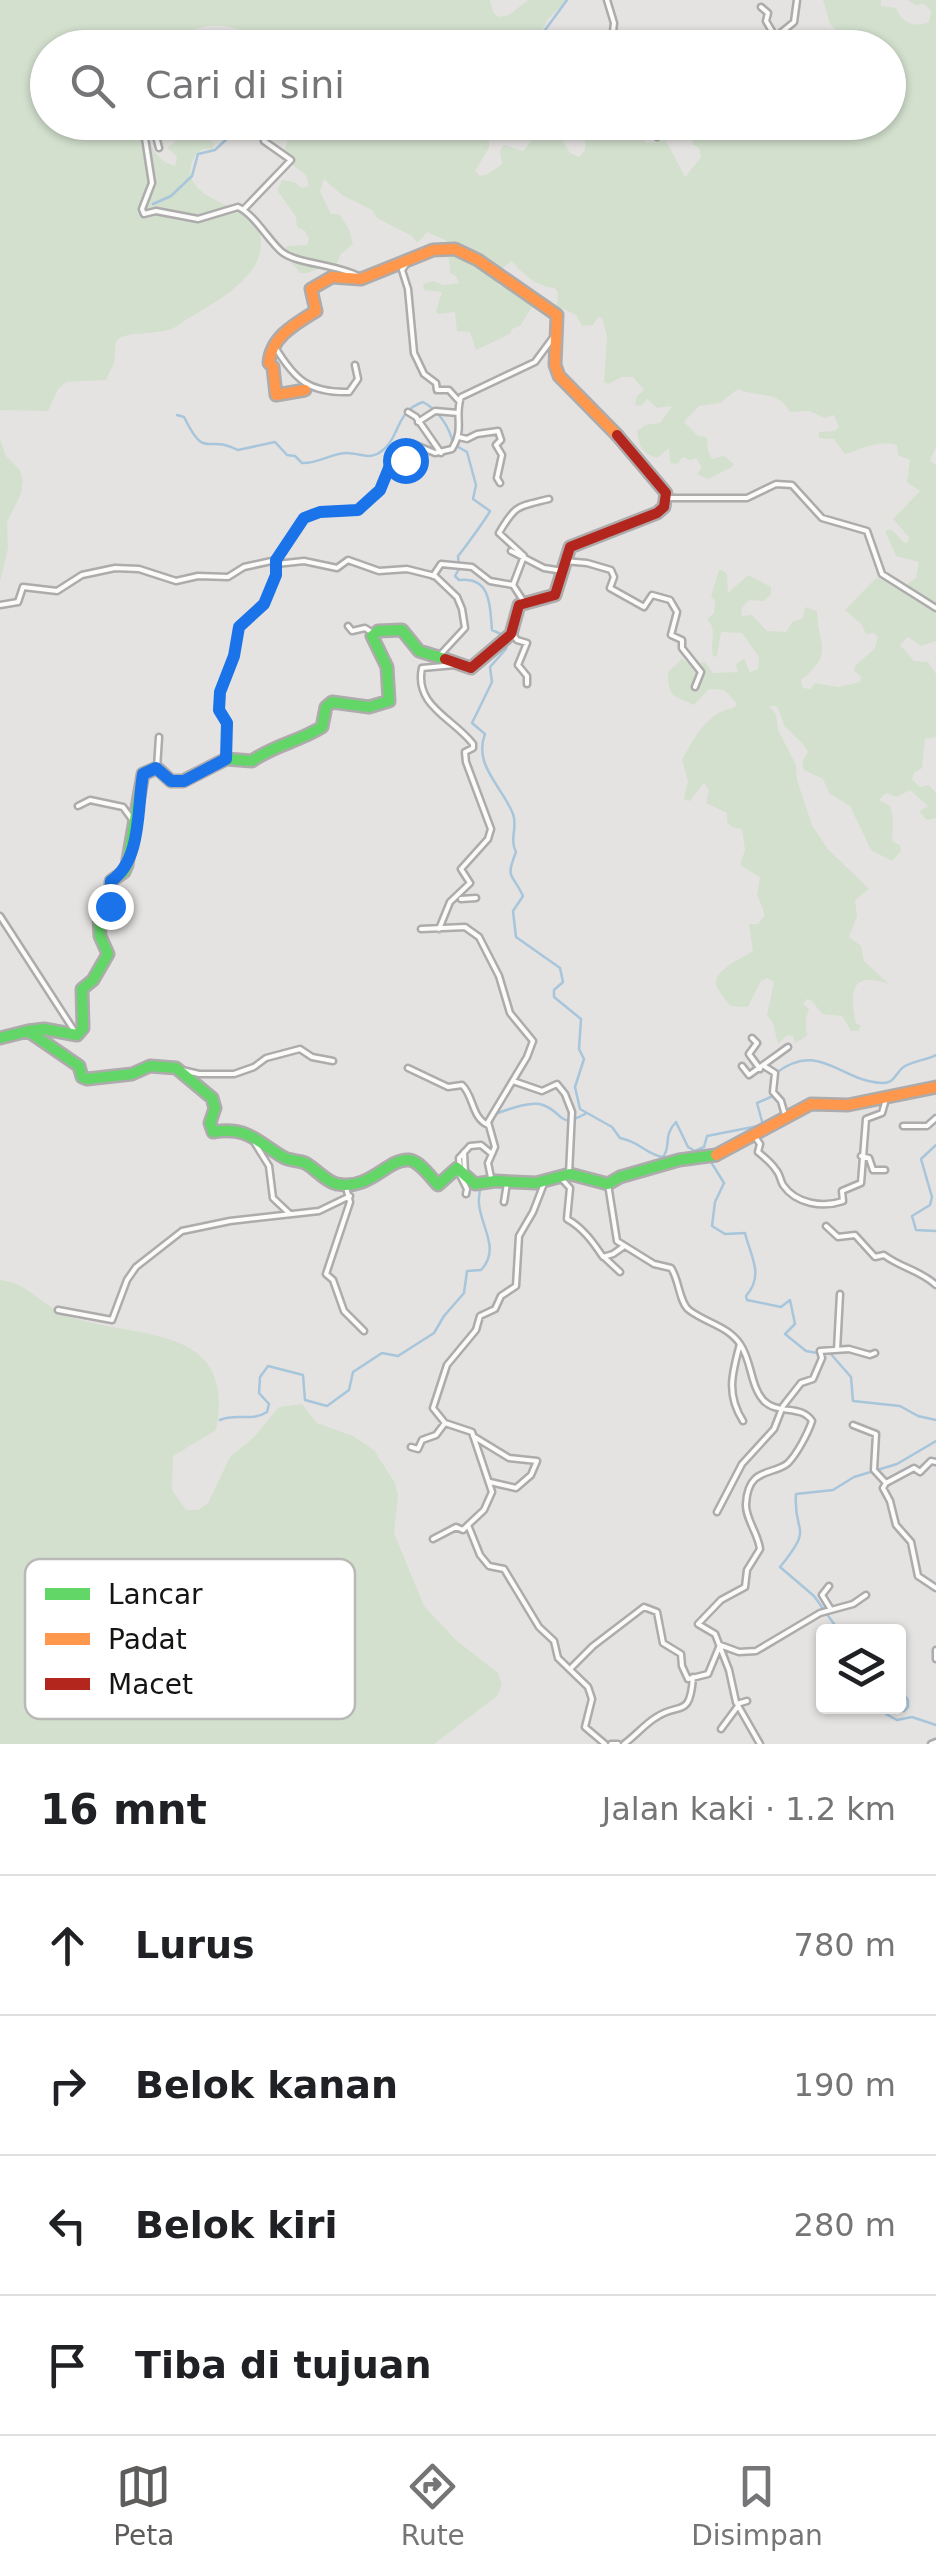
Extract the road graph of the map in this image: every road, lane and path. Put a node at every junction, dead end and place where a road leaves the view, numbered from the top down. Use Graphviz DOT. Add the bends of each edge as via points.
graph roads {
  1 [pos="607,0"];
  2 [pos="798,0"];
  3 [pos="761,7"];
  4 [pos="613,30"];
  5 [pos="771,30"];
  6 [pos="786,30"];
  7 [pos="145,140"];
  8 [pos="157,140"];
  9 [pos="264,141"];
  10 [pos="159,148"];
  11 [pos="244,208"];
  12 [pos="399,270"];
  13 [pos="362,279"];
  14 [pos="559,330"];
  15 [pos="274,344"];
  16 [pos="355,364"];
  17 [pos="306,390"];
  18 [pos="459,402"];
  19 [pos="408,412"];
  20 [pos="458,413"];
  21 [pos="418,422"];
  22 [pos="458,437"];
  23 [pos="441,453"];
  24 [pos="500,483"];
  25 [pos="666,498"];
  26 [pos="549,500"];
  27 [pos="510,551"];
  28 [pos="524,559"];
  29 [pos="276,562"];
  30 [pos="564,566"];
  31 [pos="433,576"];
  32 [pos="513,585"];
  33 [pos="524,602"];
  34 [pos="0,604"];
  35 [pos="936,608"];
  36 [pos="348,626"];
  37 [pos="373,633"];
  38 [pos="512,633"];
  39 [pos="438,659"];
  40 [pos="455,665"];
  41 [pos="526,684"];
  42 [pos="695,687"];
  43 [pos="159,737"];
  44 [pos="226,759"];
  45 [pos="156,768"];
  46 [pos="78,806"];
  47 [pos="136,826"];
  48 [pos="465,887"];
  49 [pos="469,896"];
  50 [pos="476,898"];
  51 [pos="460,899"];
  52 [pos="0,916"];
  53 [pos="421,929"];
  54 [pos="438,929"];
  55 [pos="28,1031"];
  56 [pos="77,1035"];
  57 [pos="0,1038"];
  58 [pos="752,1038"];
  59 [pos="788,1047"];
  60 [pos="755,1048"];
  61 [pos="762,1052"];
  62 [pos="332,1060"];
  63 [pos="742,1066"];
  64 [pos="762,1067"];
  65 [pos="408,1068"];
  66 [pos="178,1069"];
  67 [pos="513,1081"];
  68 [pos="936,1087"];
  69 [pos="886,1099"];
  70 [pos="785,1115"];
  71 [pos="936,1118"];
  72 [pos="488,1125"];
  73 [pos="902,1126"];
  74 [pos="752,1134"];
  75 [pos="251,1137"];
  76 [pos="492,1154"];
  77 [pos="861,1156"];
  78 [pos="885,1170"];
  79 [pos="461,1171"];
  80 [pos="564,1175"];
  81 [pos="544,1181"];
  82 [pos="492,1182"];
  83 [pos="507,1183"];
  84 [pos="345,1184"];
  85 [pos="608,1184"];
  86 [pos="466,1194"];
  87 [pos="350,1196"];
  88 [pos="504,1202"];
  89 [pos="290,1214"];
  90 [pos="826,1226"];
  91 [pos="623,1246"];
  92 [pos="605,1258"];
  93 [pos="620,1272"];
  94 [pos="936,1285"];
  95 [pos="840,1294"];
  96 [pos="58,1310"];
  97 [pos="364,1331"];
  98 [pos="740,1344"];
  99 [pos="837,1350"];
  100 [pos="875,1352"];
  101 [pos="780,1410"];
  102 [pos="742,1421"];
  103 [pos="445,1423"];
  104 [pos="853,1425"];
  105 [pos="473,1436"];
  106 [pos="410,1447"];
  107 [pos="936,1462"];
  108 [pos="487,1481"];
  109 [pos="886,1483"];
  110 [pos="717,1512"];
  111 [pos="468,1526"];
  112 [pos="434,1539"];
  113 [pos="829,1586"];
  114 [pos="936,1588"];
  115 [pos="866,1595"];
  116 [pos="830,1608"];
  117 [pos="720,1646"];
  118 [pos="936,1650"];
  119 [pos="936,1658"];
  120 [pos="570,1668"];
  121 [pos="693,1677"];
  122 [pos="747,1701"];
  123 [pos="737,1705"];
  124 [pos="721,1729"];
  125 [pos="608,1744"];
  126 [pos="621,1744"];
  127 [pos="760,1744"];
  1 -- 4 [label="street"];
  2 -- 6 [label="street"];
  3 -- 5 [label="street"];
  7 -- 11 [label="street" via="152,183 144,214 198,219"];
  8 -- 10 [label="street"];
  9 -- 11 [label="street" via="291,160"];
  11 -- 13 [label="street" via="286,254"];
  12 -- 13 [label="street"];
  12 -- 14 [label="street" via="411,260 456,250 544,301 558,315"];
  12 -- 18 [label="street" via="408,288 417,362 437,390 449,390"];
  13 -- 15 [label="street" via="336,275 318,283 310,290 313,315"];
  14 -- 18 [label="street" via="535,362"];
  14 -- 25 [label="street" via="559,376 620,437"];
  15 -- 16 [label="street" via="296,378 320,390 349,392 358,379"];
  15 -- 17 [label="street" via="268,356 276,395"];
  18 -- 20 [label="street"];
  19 -- 21 [label="street"];
  20 -- 21 [label="street" via="435,411"];
  20 -- 22 [label="street"];
  21 -- 23 [label="street"];
  22 -- 23 [label="street"];
  22 -- 24 [label="street" via="498,431"];
  23 -- 29 [label="street" via="412,444 402,463 389,468 377,494 354,512 304,518"];
  25 -- 30 [label="street" via="662,510 573,546"];
  25 -- 35 [label="street" via="746,498 776,484 792,485 822,518 865,530 882,574"];
  26 -- 28 [label="street" via="520,505 499,533"];
  27 -- 28 [label="street"];
  28 -- 30 [label="street"];
  28 -- 32 [label="street"];
  29 -- 31 [label="street" via="337,568 348,560 379,571 407,568"];
  29 -- 34 [label="street" via="176,582 114,568 82,574 57,592 23,587 18,602"];
  29 -- 44 [label="street" via="264,604 239,627 220,692"];
  30 -- 33 [label="street" via="554,597"];
  30 -- 42 [label="street" via="587,562 610,569 610,588 644,607 652,596 670,600 677,612 672,634 700,672"];
  31 -- 32 [label="street" via="441,564 470,566"];
  31 -- 39 [label="street" via="459,600 465,623"];
  32 -- 33 [label="street"];
  33 -- 38 [label="street"];
  36 -- 37 [label="street"];
  37 -- 39 [label="street" via="402,630 419,651"];
  37 -- 44 [label="street" via="389,670 389,700 376,708 332,702 322,727 300,741 280,743 252,760"];
  38 -- 40 [label="street" via="471,668"];
  38 -- 41 [label="street" via="527,644 518,665"];
  39 -- 40 [label="street"];
  40 -- 48 [label="street" via="422,668 420,686 474,745 465,760 492,829 461,869 470,881"];
  43 -- 45 [label="street"];
  44 -- 45 [label="street" via="184,781 171,781"];
  45 -- 47 [label="street" via="143,774"];
  46 -- 47 [label="street" via="90,800 122,807"];
  47 -- 56 [label="street" via="127,865 111,881 110,904 99,917 108,954 82,989 85,1024"];
  48 -- 49 [label="street"];
  48 -- 54 [label="street"];
  49 -- 50 [label="street"];
  49 -- 51 [label="street"];
  52 -- 56 [label="street"];
  53 -- 54 [label="street"];
  54 -- 67 [label="street" via="465,927 481,939 510,1012 532,1040"];
  55 -- 56 [label="street"];
  55 -- 57 [label="street"];
  55 -- 66 [label="street" via="78,1066 84,1078 150,1066"];
  58 -- 60 [label="street"];
  59 -- 64 [label="street"];
  60 -- 61 [label="street"];
  60 -- 64 [label="street" via="749,1054"];
  62 -- 66 [label="street" via="298,1049 234,1074"];
  63 -- 64 [label="street" via="748,1075"];
  64 -- 70 [label="street" via="774,1073"];
  65 -- 72 [label="street" via="448,1088 462,1084"];
  66 -- 75 [label="street" via="212,1098 213,1132 234,1129"];
  67 -- 72 [label="street"];
  67 -- 80 [label="street" via="541,1091 556,1084 565,1094 572,1112"];
  68 -- 69 [label="street"];
  69 -- 70 [label="street" via="810,1104"];
  69 -- 77 [label="street" via="882,1113 866,1119"];
  70 -- 74 [label="street"];
  71 -- 73 [label="street" via="928,1126"];
  72 -- 76 [label="street"];
  74 -- 77 [label="street" via="786,1189 827,1206 861,1182"];
  74 -- 85 [label="street" via="708,1158 678,1160"];
  75 -- 84 [label="street"];
  75 -- 89 [label="street" via="270,1166 273,1198"];
  76 -- 79 [label="street" via="478,1144 459,1158"];
  76 -- 82 [label="street"];
  77 -- 78 [label="street" via="873,1170"];
  79 -- 82 [label="street" via="475,1184"];
  79 -- 84 [label="street" via="453,1168 438,1185 407,1160 367,1182"];
  79 -- 86 [label="street"];
  80 -- 81 [label="street"];
  80 -- 85 [label="street"];
  80 -- 92 [label="street" via="570,1188 567,1218"];
  81 -- 83 [label="street"];
  81 -- 103 [label="street" via="519,1236 516,1286 480,1316 447,1365 432,1403"];
  82 -- 83 [label="street"];
  83 -- 88 [label="street"];
  84 -- 87 [label="street"];
  85 -- 91 [label="street"];
  87 -- 89 [label="street" via="324,1210"];
  87 -- 97 [label="street" via="326,1274 344,1311"];
  89 -- 96 [label="street" via="182,1231 136,1268 112,1320"];
  90 -- 94 [label="street"];
  91 -- 92 [label="street"];
  91 -- 98 [label="street" via="671,1268 687,1308"];
  92 -- 93 [label="street"];
  95 -- 99 [label="street"];
  98 -- 101 [label="street" via="762,1398"];
  98 -- 102 [label="street" via="730,1392"];
  99 -- 100 [label="street"];
  99 -- 101 [label="street" via="820,1351 813,1379 801,1383"];
  101 -- 110 [label="street"];
  101 -- 117 [label="street" via="807,1414 811,1426 788,1462 766,1470 751,1486 746,1509 760,1552 743,1590 721,1600 699,1626 714,1632"];
  103 -- 105 [label="street"];
  103 -- 106 [label="street" via="418,1449"];
  104 -- 109 [label="street" via="876,1434 874,1468"];
  105 -- 108 [label="street"];
  105 -- 108 [label="street" via="508,1458 537,1460 516,1488"];
  107 -- 109 [label="street"];
  108 -- 111 [label="street" via="492,1495"];
  109 -- 114 [label="street" via="882,1488 896,1525 911,1542 918,1576"];
  111 -- 112 [label="street"];
  111 -- 120 [label="street" via="485,1563 504,1569"];
  113 -- 116 [label="street" via="822,1596"];
  115 -- 116 [label="street"];
  116 -- 117 [label="street" via="756,1652"];
  117 -- 121 [label="street" via="708,1674"];
  117 -- 123 [label="street"];
  118 -- 119 [label="street"];
  120 -- 121 [label="street" via="648,1607 657,1612 665,1646 681,1654 685,1676"];
  120 -- 125 [label="street" via="591,1695 586,1728"];
  121 -- 126 [label="street" via="683,1708 658,1716"];
  122 -- 123 [label="street"];
  123 -- 124 [label="street"];
  123 -- 127 [label="street"];
  125 -- 126 [label="street"];
}
